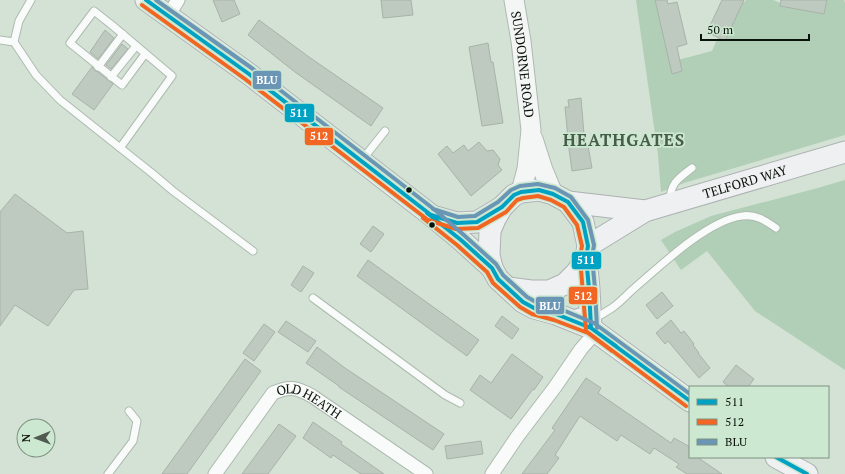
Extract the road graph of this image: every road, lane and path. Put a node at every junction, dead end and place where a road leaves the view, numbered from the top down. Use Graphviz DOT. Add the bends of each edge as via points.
graph roads {
  1 [pos="31,0"];
  2 [pos="146,0"];
  3 [pos="514,0"];
  4 [pos="173,8"];
  5 [pos="123,34"];
  6 [pos="0,40"];
  7 [pos="14,42"];
  8 [pos="136,46"];
  9 [pos="145,54"];
  10 [pos="98,66"];
  11 [pos="111,77"];
  12 [pos="531,130"];
  13 [pos="385,131"];
  14 [pos="120,148"];
  15 [pos="845,152"];
  16 [pos="361,161"];
  17 [pos="692,168"];
  18 [pos="521,192"];
  19 [pos="560,198"];
  20 [pos="670,204"];
  21 [pos="502,207"];
  22 [pos="645,211"];
  23 [pos="431,215"];
  24 [pos="776,228"];
  25 [pos="253,251"];
  26 [pos="587,251"];
  27 [pos="492,268"];
  28 [pos="508,288"];
  29 [pos="549,290"];
  30 [pos="313,298"];
  31 [pos="592,327"];
  32 [pos="689,400"];
  33 [pos="460,403"];
  34 [pos="129,411"];
  35 [pos="778,458"];
  36 [pos="108,474"];
  37 [pos="215,474"];
  38 [pos="426,474"];
  39 [pos="492,474"];
  40 [pos="806,474"];
  1 -- 7 [label="lane" via="19,21"];
  2 -- 4 [label="main road"];
  3 -- 12 [label="main road, SUNDORNE ROAD"];
  4 -- 16 [label="main road" via="249,74"];
  5 -- 8 [label="lane"];
  5 -- 10 [label="lane"];
  5 -- 10 [label="lane" via="94,12 70,43"];
  6 -- 7 [label="lane"];
  7 -- 14 [label="lane" via="36,75 60,100"];
  8 -- 9 [label="lane"];
  8 -- 11 [label="lane"];
  9 -- 11 [label="lane" via="122,85"];
  9 -- 14 [label="lane" via="172,76"];
  10 -- 11 [label="lane"];
  12 -- 18 [label="main road, SUNDORNE ROAD" via="527,169"];
  12 -- 19 [label="main road, SUNDORNE ROAD" via="543,170"];
  13 -- 16 [label="lane"];
  14 -- 25 [label="lane"];
  15 -- 20 [label="main road, TELFORD WAY"];
  16 -- 23 [label="main road"];
  17 -- 20 [label="lane" via="677,179 670,192"];
  18 -- 19 [label="main road" via="539,190"];
  18 -- 21 [label="main road"];
  19 -- 22 [label="main road, TELFORD WAY"];
  19 -- 26 [label="main road" via="583,222"];
  20 -- 22 [label="main road, TELFORD WAY"];
  21 -- 23 [label="main road" via="477,222 457,223"];
  21 -- 27 [label="main road" via="490,232 489,255"];
  22 -- 26 [label="main road, TELFORD WAY"];
  23 -- 27 [label="main road"];
  24 -- 31 [label="lane" via="758,217 743,215 714,226 672,256"];
  26 -- 29 [label="main road" via="577,272 565,284"];
  26 -- 31 [label="main road"];
  27 -- 28 [label="main road" via="498,279"];
  28 -- 29 [label="main road"];
  28 -- 31 [label="main road" via="522,302 534,308"];
  29 -- 31 [label="main road"];
  30 -- 33 [label="lane" via="445,395"];
  31 -- 32 [label="main road"];
  31 -- 39 [label="street" via="581,349"];
  34 -- 36 [label="lane" via="137,421 133,441"];
  35 -- 40 [label="main road"];
  37 -- 38 [label="street, OLD HEATH" via="273,394 284,389 301,390 312,396"];
}
